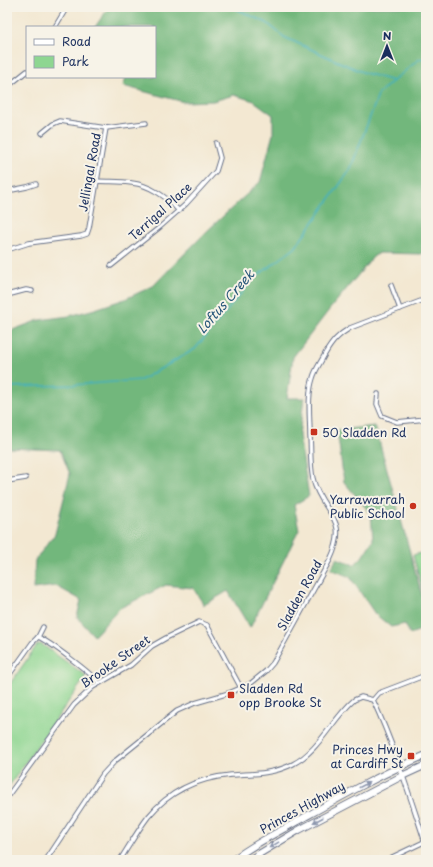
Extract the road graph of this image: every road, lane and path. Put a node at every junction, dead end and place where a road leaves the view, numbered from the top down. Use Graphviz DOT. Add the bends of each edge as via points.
graph roads {
  1 [pos="67,7"];
  2 [pos="56,26"];
  3 [pos="26,72"];
  4 [pos="7,87"];
  5 [pos="146,123"];
  6 [pos="106,128"];
  7 [pos="42,133"];
  8 [pos="216,143"];
  9 [pos="97,181"];
  10 [pos="36,184"];
  11 [pos="7,190"];
  12 [pos="178,211"];
  13 [pos="7,250"];
  14 [pos="110,266"];
  15 [pos="391,285"];
  16 [pos="32,291"];
  17 [pos="7,295"];
  18 [pos="426,299"];
  19 [pos="400,308"];
  20 [pos="378,394"];
  21 [pos="426,419"];
  22 [pos="26,478"];
  23 [pos="7,481"];
  24 [pos="43,627"];
  25 [pos="38,637"];
  26 [pos="426,675"];
  27 [pos="7,678"];
  28 [pos="99,683"];
  29 [pos="241,688"];
  30 [pos="373,700"];
  31 [pos="426,754"];
  32 [pos="426,765"];
  33 [pos="400,766"];
  34 [pos="402,776"];
  35 [pos="7,797"];
  36 [pos="425,841"];
  37 [pos="46,860"];
  38 [pos="120,860"];
  39 [pos="234,860"];
  40 [pos="249,860"];
  41 [pos="386,860"];
  1 -- 2 [label="street"];
  3 -- 4 [label="street"];
  5 -- 6 [label="street, Jellingal Road"];
  6 -- 7 [label="street" via="60,121"];
  6 -- 9 [label="street, Jellingal Road"];
  8 -- 12 [label="street, Terrigal Place" via="220,158 216,171"];
  9 -- 12 [label="street" via="131,183 152,189 172,203"];
  9 -- 13 [label="street, Jellingal Road" via="87,234 29,243"];
  10 -- 11 [label="street"];
  12 -- 14 [label="street, Terrigal Place"];
  15 -- 19 [label="street"];
  16 -- 17 [label="street"];
  18 -- 19 [label="street, Sladden Road"];
  19 -- 29 [label="street, Sladden Road" via="340,334 313,378 310,390 312,471 316,488 333,516 338,534 337,542 330,560 273,662 258,678"];
  20 -- 21 [label="street" via="377,404 382,416 397,422"];
  22 -- 23 [label="street"];
  24 -- 25 [label="street"];
  25 -- 27 [label="street"];
  25 -- 28 [label="street"];
  26 -- 30 [label="street" via="379,693"];
  28 -- 29 [label="street, Brooke Street" via="131,665 152,646 199,622 209,627"];
  28 -- 35 [label="street, Brooke Street" via="77,701"];
  29 -- 37 [label="street, Sladden Road" via="195,703 177,712 116,761 103,774"];
  30 -- 33 [label="street"];
  30 -- 38 [label="street" via="361,697 354,700 310,751 293,764 275,770 209,779 178,791 148,816"];
  31 -- 33 [label="highway, Princes Highway"];
  32 -- 34 [label="highway, Princes Highway"];
  33 -- 34 [label="street"];
  39 -- 33 [label="highway, Princes Highway, one-way" via="247,850"];
  34 -- 36 [label="street"];
  34 -- 40 [label="highway, Princes Highway, one-way" via="299,830"];
  36 -- 41 [label="street"];
}
